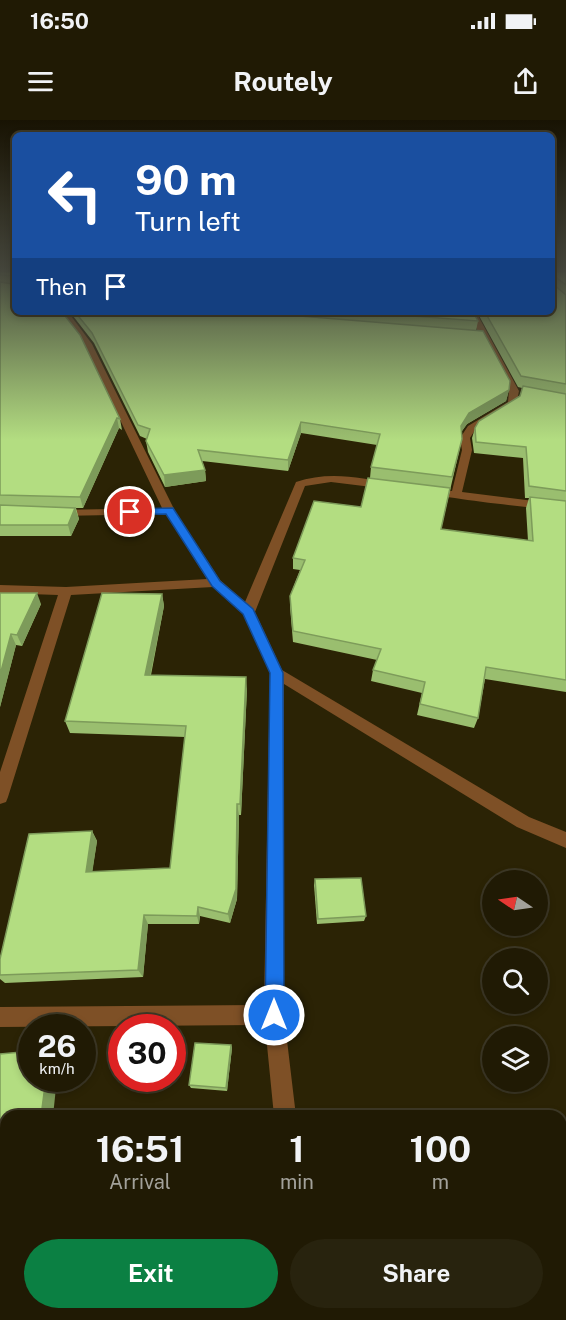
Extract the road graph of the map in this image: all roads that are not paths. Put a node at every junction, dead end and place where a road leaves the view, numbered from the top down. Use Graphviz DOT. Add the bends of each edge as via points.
graph roads {
  1 [pos="76,328"];
  2 [pos="481,328"];
  3 [pos="475,336"];
  4 [pos="486,337"];
  5 [pos="456,495"];
  6 [pos="566,508"];
  7 [pos="169,511"];
  8 [pos="47,513"];
  9 [pos="216,584"];
  10 [pos="0,589"];
  11 [pos="66,591"];
  12 [pos="248,612"];
  13 [pos="277,673"];
  14 [pos="0,797"];
  15 [pos="566,840"];
  16 [pos="274,1015"];
  17 [pos="0,1017"];
  18 [pos="284,1110"];
  1 -- 7 [label="street" via="88,344"];
  2 -- 4 [label="street"];
  3 -- 4 [label="street"];
  4 -- 5 [label="street" via="519,392 513,403 471,428 465,438 467,450"];
  5 -- 6 [label="street"];
  5 -- 12 [label="street" via="322,478 300,484"];
  7 -- 8 [label="street"];
  7 -- 9 [label="street"];
  9 -- 11 [label="street"];
  9 -- 12 [label="street"];
  10 -- 11 [label="street"];
  11 -- 14 [label="street"];
  12 -- 13 [label="street"];
  13 -- 15 [label="street" via="522,822"];
  13 -- 16 [label="street"];
  16 -- 17 [label="street"];
  16 -- 18 [label="street"];
}
